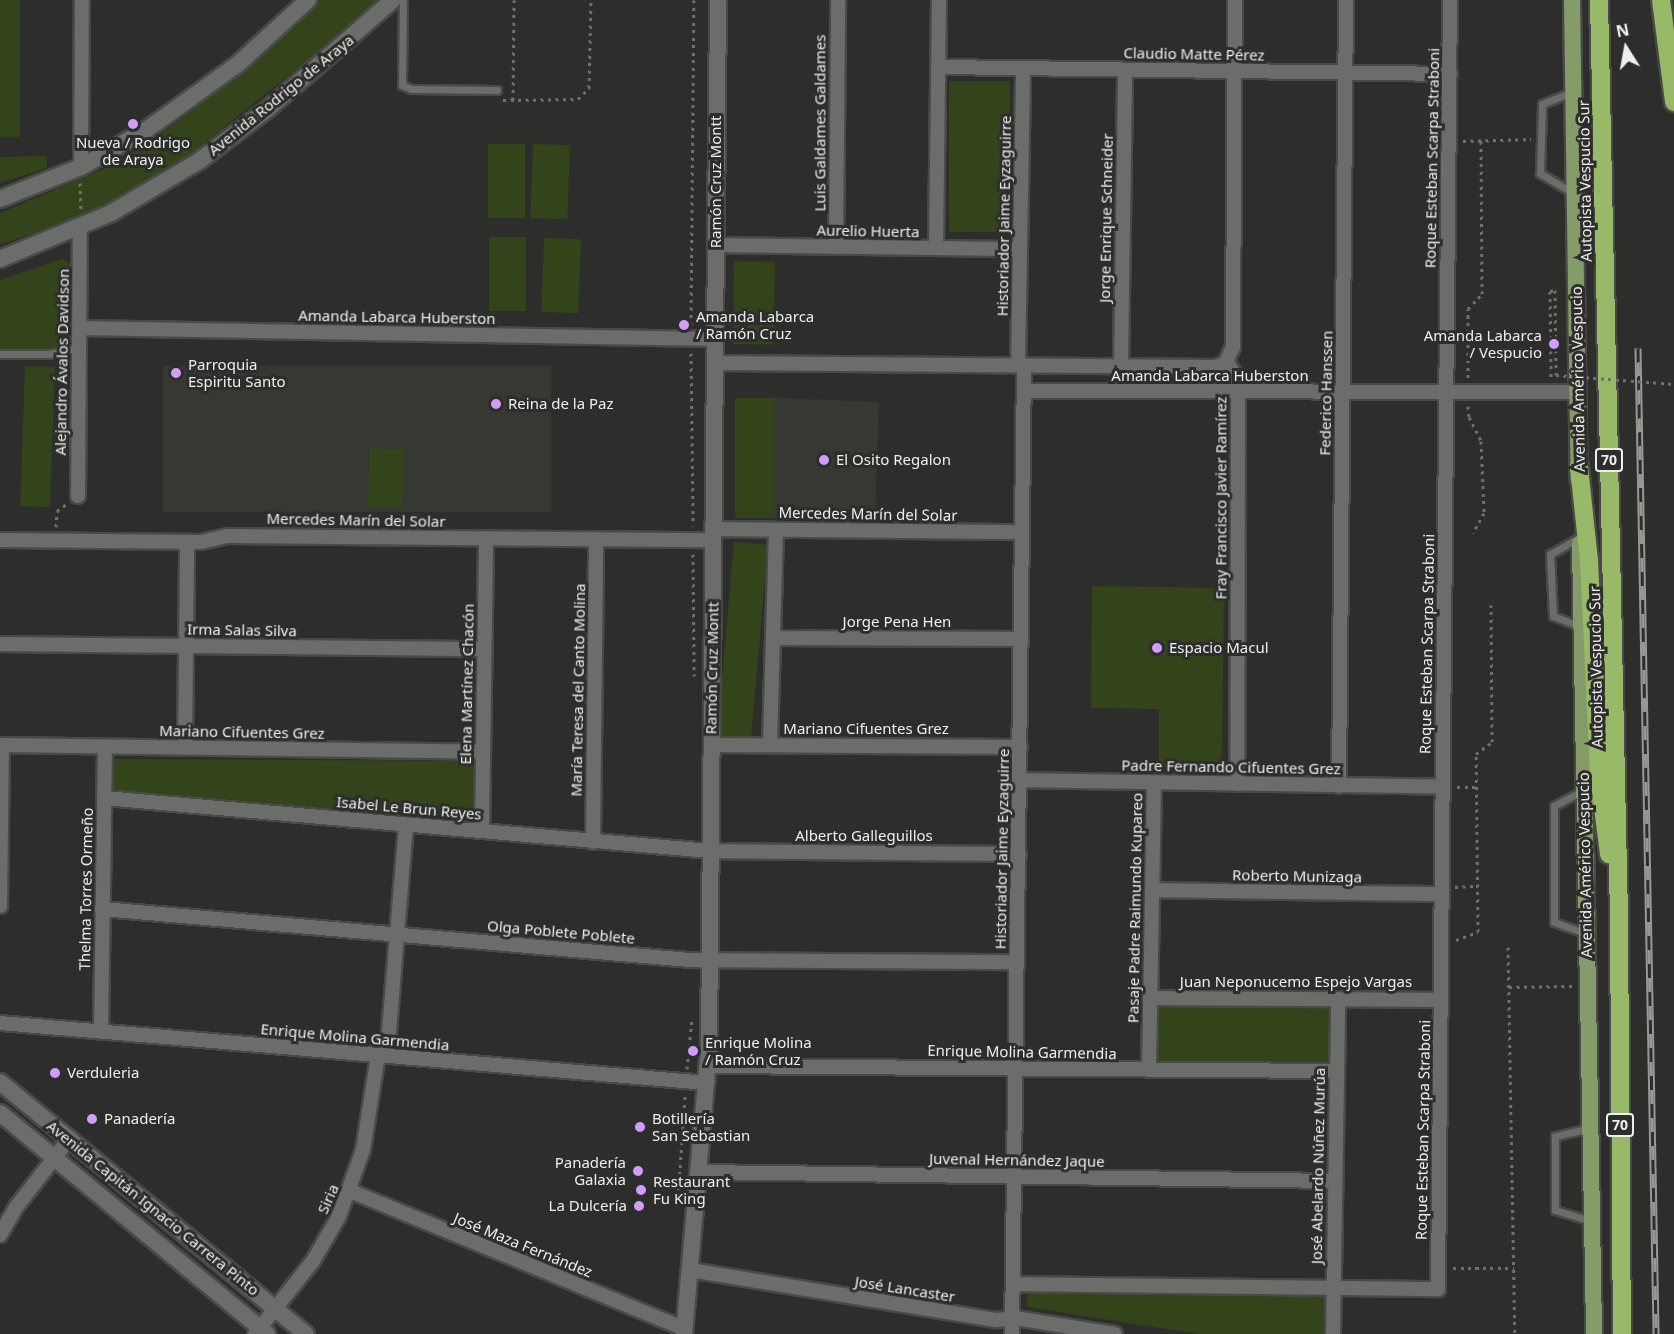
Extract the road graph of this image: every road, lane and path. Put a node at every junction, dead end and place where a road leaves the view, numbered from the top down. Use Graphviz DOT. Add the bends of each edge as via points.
graph roads {
  1 [pos="82,0"];
  2 [pos="308,0"];
  3 [pos="393,0"];
  4 [pos="403,0"];
  5 [pos="514,0"];
  6 [pos="591,0"];
  7 [pos="694,0"];
  8 [pos="718,0"];
  9 [pos="838,0"];
  10 [pos="939,0"];
  11 [pos="1235,0"];
  12 [pos="1346,0"];
  13 [pos="1450,0"];
  14 [pos="1572,0"];
  15 [pos="1599,0"];
  16 [pos="1660,0"];
  17 [pos="938,68"];
  18 [pos="1023,68"];
  19 [pos="1125,70"];
  20 [pos="1235,71"];
  21 [pos="1346,72"];
  22 [pos="1449,74"];
  23 [pos="497,90"];
  24 [pos="1574,91"];
  25 [pos="501,100"];
  26 [pos="513,100"];
  27 [pos="1674,102"];
  28 [pos="1541,139"];
  29 [pos="1481,140"];
  30 [pos="1449,141"];
  31 [pos="81,167"];
  32 [pos="1575,195"];
  33 [pos="0,199"];
  34 [pos="83,227"];
  35 [pos="716,245"];
  36 [pos="836,247"];
  37 [pos="936,248"];
  38 [pos="1020,249"];
  39 [pos="0,259"];
  40 [pos="80,328"];
  41 [pos="691,338"];
  42 [pos="715,339"];
  43 [pos="79,348"];
  44 [pos="0,354"];
  45 [pos="1227,362"];
  46 [pos="714,363"];
  47 [pos="1021,365"];
  48 [pos="1121,366"];
  49 [pos="1550,375"];
  50 [pos="1674,384"];
  51 [pos="1024,391"];
  52 [pos="1238,392"];
  53 [pos="1577,392"];
  54 [pos="1343,393"];
  55 [pos="1446,394"];
  56 [pos="1468,394"];
  57 [pos="1579,467"];
  58 [pos="78,496"];
  59 [pos="776,530"];
  60 [pos="1022,532"];
  61 [pos="1473,533"];
  62 [pos="713,535"];
  63 [pos="1580,537"];
  64 [pos="486,538"];
  65 [pos="596,539"];
  66 [pos="0,540"];
  67 [pos="55,541"];
  68 [pos="187,542"];
  69 [pos="1491,605"];
  70 [pos="1581,627"];
  71 [pos="773,638"];
  72 [pos="1021,639"];
  73 [pos="0,644"];
  74 [pos="186,646"];
  75 [pos="484,649"];
  76 [pos="1,745"];
  77 [pos="711,745"];
  78 [pos="770,745"];
  79 [pos="105,747"];
  80 [pos="1020,747"];
  81 [pos="185,748"];
  82 [pos="483,752"];
  83 [pos="1019,780"];
  84 [pos="1154,783"];
  85 [pos="1237,784"];
  86 [pos="1339,786"];
  87 [pos="1443,787"];
  88 [pos="1476,787"];
  89 [pos="1584,790"];
  90 [pos="104,798"];
  91 [pos="406,825"];
  92 [pos="482,831"];
  93 [pos="593,842"];
  94 [pos="710,851"];
  95 [pos="1019,854"];
  96 [pos="1477,886"];
  97 [pos="1152,890"];
  98 [pos="1442,891"];
  99 [pos="0,906"];
  100 [pos="102,909"];
  101 [pos="1619,921"];
  102 [pos="1586,933"];
  103 [pos="397,934"];
  104 [pos="1508,947"];
  105 [pos="1454,952"];
  106 [pos="709,958"];
  107 [pos="1017,962"];
  108 [pos="1509,987"];
  109 [pos="1587,988"];
  110 [pos="1150,998"];
  111 [pos="1338,999"];
  112 [pos="1441,1000"];
  113 [pos="0,1023"];
  114 [pos="101,1032"];
  115 [pos="382,1055"];
  116 [pos="708,1066"];
  117 [pos="1016,1068"];
  118 [pos="1149,1070"];
  119 [pos="1336,1071"];
  120 [pos="0,1082"];
  121 [pos="707,1083"];
  122 [pos="0,1113"];
  123 [pos="1590,1128"];
  124 [pos="69,1139"];
  125 [pos="54,1158"];
  126 [pos="699,1172"];
  127 [pos="1015,1177"];
  128 [pos="1335,1181"];
  129 [pos="350,1191"];
  130 [pos="1591,1221"];
  131 [pos="0,1235"];
  132 [pos="1438,1268"];
  133 [pos="1514,1268"];
  134 [pos="690,1270"];
  135 [pos="1015,1284"];
  136 [pos="1333,1289"];
  137 [pos="276,1309"];
  138 [pos="1015,1317"];
  139 [pos="261,1332"];
  140 [pos="684,1332"];
  141 [pos="306,1334"];
  142 [pos="1012,1334"];
  143 [pos="1115,1334"];
  144 [pos="1333,1334"];
  145 [pos="1515,1334"];
  146 [pos="1594,1334"];
  147 [pos="1622,1334"];
  1 -- 31 [label="street"];
  2 -- 31 [label="street" via="213,84 150,128"];
  3 -- 34 [label="street, Avenida Rodrigo de Araya" via="235,135 160,186"];
  4 -- 23 [label="lane" via="402,85 411,89"];
  5 -- 26 [label="path"];
  6 -- 26 [label="path" via="589,88 578,99"];
  7 -- 41 [label="path"];
  8 -- 35 [label="street, Ramón Cruz Montt"];
  9 -- 36 [label="street, Luis Galdames Galdames"];
  10 -- 17 [label="street"];
  11 -- 20 [label="street"];
  12 -- 21 [label="street, Federico Hanssen"];
  13 -- 22 [label="street, Roque Esteban Scarpa Straboni"];
  14 -- 24 [label="main road, Avenida Américo Vespucio"];
  15 -- 101 [label="highway, Autopista Vespucio Sur / 70"];
  16 -- 27 [label="highway"];
  17 -- 18 [label="street, Claudio Matte Pérez"];
  17 -- 37 [label="street"];
  18 -- 19 [label="street, Claudio Matte Pérez"];
  18 -- 38 [label="street, Historiador Jaime Eyzaguirre"];
  19 -- 20 [label="street, Claudio Matte Pérez"];
  19 -- 48 [label="street, Jorge Enrique Schneider"];
  20 -- 21 [label="street, Claudio Matte Pérez"];
  20 -- 45 [label="street" via="1233,347"];
  21 -- 22 [label="street, Claudio Matte Pérez"];
  21 -- 54 [label="street, Federico Hanssen"];
  22 -- 30 [label="street, Roque Esteban Scarpa Straboni"];
  24 -- 28 [label="lane" via="1542,104"];
  24 -- 32 [label="main road, Avenida Américo Vespucio"];
  25 -- 26 [label="path"];
  28 -- 29 [label="path"];
  28 -- 32 [label="lane" via="1540,173"];
  29 -- 30 [label="path"];
  29 -- 56 [label="path" via="1482,294 1468,309"];
  30 -- 55 [label="street, Roque Esteban Scarpa Straboni"];
  31 -- 33 [label="street"];
  31 -- 34 [label="path"];
  32 -- 53 [label="main road, Avenida Américo Vespucio"];
  34 -- 39 [label="street, Avenida Rodrigo de Araya"];
  34 -- 40 [label="street, Alejandro Ávalos Davidson"];
  35 -- 36 [label="street, Aurelio Huerta"];
  35 -- 42 [label="street, Ramón Cruz Montt"];
  36 -- 37 [label="street, Aurelio Huerta"];
  37 -- 38 [label="street, Aurelio Huerta"];
  38 -- 47 [label="street, Historiador Jaime Eyzaguirre"];
  40 -- 41 [label="street, Amanda Labarca Huberston"];
  40 -- 43 [label="street, Alejandro Ávalos Davidson"];
  41 -- 42 [label="street, Amanda Labarca Huberston"];
  42 -- 46 [label="street, Ramón Cruz Montt"];
  43 -- 44 [label="lane" via="48,354"];
  43 -- 58 [label="street, Alejandro Ávalos Davidson"];
  45 -- 48 [label="street, Amanda Labarca Huberston" via="1215,367"];
  45 -- 52 [label="street, Fray Francisco Javier Ramírez" via="1236,376"];
  46 -- 47 [label="street, Amanda Labarca Huberston"];
  46 -- 62 [label="street, Ramón Cruz Montt"];
  47 -- 48 [label="street, Amanda Labarca Huberston"];
  47 -- 51 [label="street, Historiador Jaime Eyzaguirre"];
  49 -- 50 [label="path, bridge" via="1550,291 1555,290 1556,375"];
  51 -- 52 [label="street, Amanda Labarca Huberston"];
  51 -- 60 [label="street, Historiador Jaime Eyzaguirre"];
  52 -- 54 [label="street, Amanda Labarca Huberston"];
  52 -- 85 [label="street, Fray Francisco Javier Ramírez"];
  53 -- 56 [label="street, Amanda Labarca Huberston"];
  53 -- 57 [label="main road, Avenida Américo Vespucio"];
  54 -- 55 [label="street, Amanda Labarca Huberston"];
  54 -- 86 [label="street, Federico Hanssen"];
  55 -- 56 [label="street, Amanda Labarca Huberston"];
  55 -- 87 [label="street, Roque Esteban Scarpa Straboni"];
  56 -- 61 [label="path" via="1469,417 1481,441 1484,513"];
  57 -- 63 [label="main road, Avenida Américo Vespucio"];
  57 -- 101 [label="highway" via="1591,577 1601,798"];
  58 -- 67 [label="path" via="57,511"];
  59 -- 60 [label="street, Mercedes Marín del Solar"];
  59 -- 62 [label="street, Mercedes Marín del Solar"];
  59 -- 71 [label="street"];
  60 -- 72 [label="street, Historiador Jaime Eyzaguirre"];
  62 -- 65 [label="street, Mercedes Marín del Solar"];
  62 -- 77 [label="street, Ramón Cruz Montt"];
  63 -- 70 [label="main road, Avenida Américo Vespucio"];
  63 -- 70 [label="lane" via="1550,554 1553,616"];
  64 -- 65 [label="street, Mercedes Marín del Solar"];
  64 -- 68 [label="street, Mercedes Marín del Solar" via="228,536"];
  64 -- 75 [label="street, Elena Martínez Chacón"];
  65 -- 93 [label="street, María Teresa del Canto Molina"];
  66 -- 67 [label="street, Mercedes Marín del Solar"];
  67 -- 68 [label="street, Mercedes Marín del Solar"];
  68 -- 74 [label="street"];
  69 -- 88 [label="path" via="1492,742 1476,754"];
  70 -- 89 [label="main road, Avenida Américo Vespucio"];
  71 -- 72 [label="street, Jorge Pena Hen"];
  71 -- 78 [label="street"];
  72 -- 80 [label="street, Historiador Jaime Eyzaguirre"];
  73 -- 74 [label="street, Irma Salas Silva"];
  74 -- 75 [label="street, Irma Salas Silva"];
  74 -- 81 [label="street"];
  75 -- 82 [label="street, Elena Martínez Chacón"];
  76 -- 79 [label="street, Mariano Cifuentes Grez"];
  76 -- 99 [label="street"];
  77 -- 78 [label="street, Mariano Cifuentes Grez"];
  77 -- 94 [label="street, Ramón Cruz Montt"];
  78 -- 80 [label="street, Mariano Cifuentes Grez"];
  79 -- 81 [label="street, Mariano Cifuentes Grez"];
  79 -- 90 [label="street, Thelma Torres Ormeño"];
  80 -- 83 [label="street, Historiador Jaime Eyzaguirre"];
  81 -- 82 [label="street, Mariano Cifuentes Grez"];
  82 -- 92 [label="street, Elena Martínez Chacón"];
  83 -- 84 [label="street, Padre Fernando Cifuentes Grez"];
  83 -- 95 [label="street, Historiador Jaime Eyzaguirre"];
  84 -- 85 [label="street, Padre Fernando Cifuentes Grez"];
  84 -- 97 [label="street, Pasaje Padre Raimundo Kupareo"];
  85 -- 86 [label="street, Padre Fernando Cifuentes Grez"];
  86 -- 87 [label="street, Padre Fernando Cifuentes Grez"];
  87 -- 88 [label="path"];
  87 -- 98 [label="street, Roque Esteban Scarpa Straboni"];
  88 -- 96 [label="path"];
  89 -- 102 [label="main road, Avenida Américo Vespucio"];
  89 -- 102 [label="lane" via="1554,806 1554,922"];
  90 -- 91 [label="street, Isabel Le Brun Reyes"];
  90 -- 100 [label="street, Thelma Torres Ormeño"];
  91 -- 92 [label="street, Isabel Le Brun Reyes"];
  91 -- 103 [label="street, Siria"];
  92 -- 93 [label="street, Isabel Le Brun Reyes"];
  93 -- 94 [label="street, Isabel Le Brun Reyes"];
  94 -- 95 [label="street, Alberto Galleguillos"];
  94 -- 106 [label="street, Ramón Cruz Montt"];
  95 -- 107 [label="street, Historiador Jaime Eyzaguirre"];
  96 -- 98 [label="path"];
  96 -- 105 [label="path" via="1478,932 1454,941"];
  97 -- 98 [label="street, Roberto Munizaga"];
  97 -- 110 [label="street, Pasaje Padre Raimundo Kupareo"];
  98 -- 112 [label="street, Roque Esteban Scarpa Straboni"];
  100 -- 103 [label="street, Olga Poblete Poblete"];
  100 -- 114 [label="street, Thelma Torres Ormeño"];
  101 -- 147 [label="highway, Autopista Vespucio Sur / 70"];
  102 -- 109 [label="main road, Avenida Américo Vespucio"];
  103 -- 106 [label="street, Olga Poblete Poblete"];
  103 -- 115 [label="street, Siria"];
  104 -- 108 [label="path"];
  106 -- 107 [label="street, Olga Poblete Poblete"];
  106 -- 116 [label="street, Ramón Cruz Montt"];
  107 -- 117 [label="street, Historiador Jaime Eyzaguirre"];
  108 -- 109 [label="path"];
  108 -- 133 [label="path"];
  109 -- 123 [label="main road, Avenida Américo Vespucio"];
  110 -- 111 [label="street, Juan Neponucemo Espejo Vargas"];
  110 -- 118 [label="street, Pasaje Padre Raimundo Kupareo"];
  111 -- 112 [label="street, Juan Neponucemo Espejo Vargas"];
  111 -- 119 [label="street, José Abelardo Núñez Murúa"];
  112 -- 132 [label="street, Roque Esteban Scarpa Straboni"];
  113 -- 114 [label="street, Enrique Molina Garmendia"];
  114 -- 115 [label="street, Enrique Molina Garmendia"];
  115 -- 121 [label="street, Enrique Molina Garmendia"];
  115 -- 129 [label="street, Siria" via="369,1128"];
  116 -- 117 [label="street, Enrique Molina Garmendia"];
  116 -- 121 [label="street, Ramón Cruz Montt"];
  117 -- 118 [label="street, Enrique Molina Garmendia"];
  117 -- 127 [label="street, Historiador Jaime Eyzaguirre"];
  118 -- 119 [label="street, Enrique Molina Garmendia"];
  119 -- 128 [label="street, José Abelardo Núñez Murúa"];
  120 -- 124 [label="street, Avenida Capitán Ignacio Carrera Pinto"];
  121 -- 126 [label="street, Ramón Cruz Montt"];
  122 -- 125 [label="street, Avenida Capitán Ignacio Carrera Pinto"];
  123 -- 130 [label="main road, Avenida Américo Vespucio"];
  123 -- 130 [label="lane" via="1555,1136 1555,1210"];
  124 -- 125 [label="street"];
  124 -- 137 [label="street, Avenida Capitán Ignacio Carrera Pinto"];
  125 -- 131 [label="street"];
  125 -- 139 [label="street, Avenida Capitán Ignacio Carrera Pinto"];
  126 -- 127 [label="street, Juvenal Hernández Jaque"];
  126 -- 134 [label="street, Ramón Cruz Montt"];
  127 -- 128 [label="street, Juvenal Hernández Jaque"];
  127 -- 135 [label="street, Historiador Jaime Eyzaguirre"];
  128 -- 136 [label="street, José Abelardo Núñez Murúa"];
  129 -- 137 [label="street, Siria" via="318,1254"];
  129 -- 140 [label="street, José Maza Fernández"];
  130 -- 146 [label="main road, Avenida Américo Vespucio"];
  132 -- 133 [label="path"];
  132 -- 136 [label="street, Roque Esteban Scarpa Straboni" via="1438,1289"];
  133 -- 145 [label="path"];
  134 -- 138 [label="street, José Lancaster" via="997,1320"];
  134 -- 140 [label="street, Ramón Cruz Montt"];
  135 -- 136 [label="street"];
  135 -- 138 [label="street, Historiador Jaime Eyzaguirre"];
  136 -- 144 [label="street, José Abelardo Núñez Murúa"];
  137 -- 139 [label="street, Siria"];
  137 -- 141 [label="street, Avenida Capitán Ignacio Carrera Pinto"];
  138 -- 142 [label="street, Historiador Jaime Eyzaguirre"];
  138 -- 143 [label="street, José Lancaster"];
}
